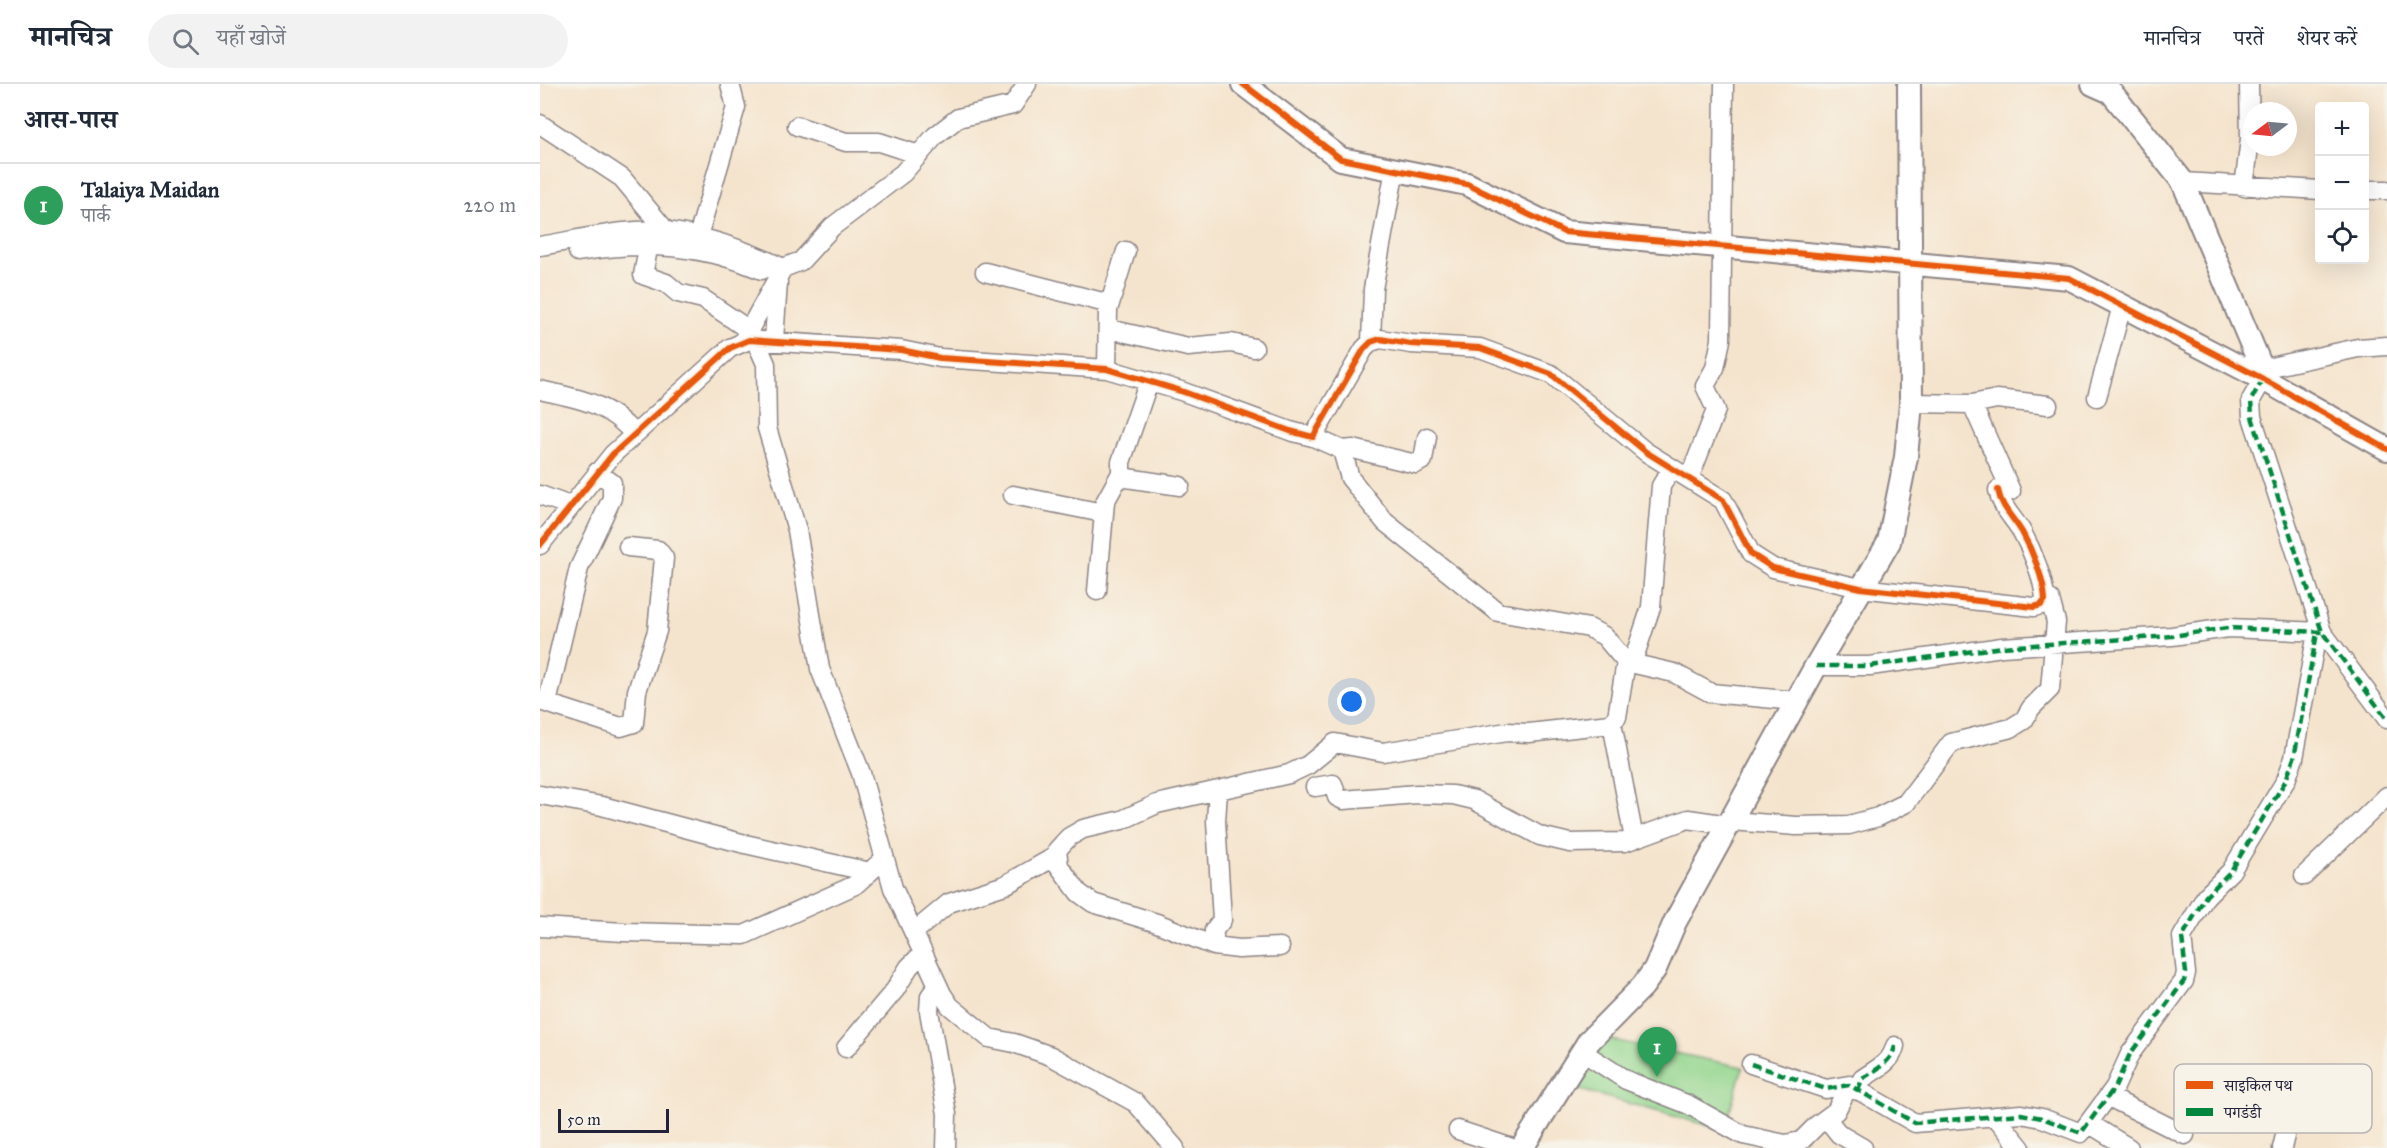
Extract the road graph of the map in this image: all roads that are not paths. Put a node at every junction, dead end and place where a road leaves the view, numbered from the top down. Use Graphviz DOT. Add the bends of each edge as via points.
graph roads {
  1 [pos="730,84"];
  2 [pos="1027,84"];
  3 [pos="1243,84"];
  4 [pos="1724,84"];
  5 [pos="1909,84"];
  6 [pos="2093,84"];
  7 [pos="2248,84"];
  8 [pos="540,124"];
  9 [pos="797,126"];
  10 [pos="919,155"];
  11 [pos="1395,170"];
  12 [pos="2183,182"];
  13 [pos="2244,187"];
  14 [pos="2315,190"];
  15 [pos="2369,190"];
  16 [pos="2387,190"];
  17 [pos="667,232"];
  18 [pos="649,244"];
  19 [pos="695,244"];
  20 [pos="540,246"];
  21 [pos="1721,246"];
  22 [pos="1126,251"];
  23 [pos="540,258"];
  24 [pos="1908,264"];
  25 [pos="985,272"];
  26 [pos="780,273"];
  27 [pos="1110,304"];
  28 [pos="2122,306"];
  29 [pos="1109,328"];
  30 [pos="756,338"];
  31 [pos="1371,342"];
  32 [pos="2387,345"];
  33 [pos="1254,348"];
  34 [pos="1107,369"];
  35 [pos="2263,374"];
  36 [pos="1149,381"];
  37 [pos="540,390"];
  38 [pos="2097,398"];
  39 [pos="1911,403"];
  40 [pos="1972,404"];
  41 [pos="2048,405"];
  42 [pos="634,434"];
  43 [pos="1313,436"];
  44 [pos="1426,437"];
  45 [pos="2387,449"];
  46 [pos="1342,450"];
  47 [pos="1672,468"];
  48 [pos="597,472"];
  49 [pos="1121,473"];
  50 [pos="1689,479"];
  51 [pos="1180,486"];
  52 [pos="540,495"];
  53 [pos="1013,495"];
  54 [pos="570,506"];
  55 [pos="1103,513"];
  56 [pos="540,545"];
  57 [pos="628,547"];
  58 [pos="1860,588"];
  59 [pos="1097,591"];
  60 [pos="2050,599"];
  61 [pos="2320,632"];
  62 [pos="2054,644"];
  63 [pos="1629,663"];
  64 [pos="1816,666"];
  65 [pos="1796,701"];
  66 [pos="543,702"];
  67 [pos="2387,719"];
  68 [pos="1612,723"];
  69 [pos="1315,787"];
  70 [pos="1218,790"];
  71 [pos="540,795"];
  72 [pos="2387,796"];
  73 [pos="1730,823"];
  74 [pos="1634,839"];
  75 [pos="1056,856"];
  76 [pos="884,859"];
  77 [pos="870,872"];
  78 [pos="2304,876"];
  79 [pos="540,927"];
  80 [pos="914,932"];
  81 [pos="1214,946"];
  82 [pos="1280,946"];
  83 [pos="923,953"];
  84 [pos="938,986"];
  85 [pos="1895,1046"];
  86 [pos="846,1048"];
  87 [pos="1581,1051"];
  88 [pos="1751,1064"];
  89 [pos="1853,1088"];
  90 [pos="2109,1097"];
  91 [pos="1995,1116"];
  92 [pos="1827,1119"];
  93 [pos="1458,1130"];
  94 [pos="2174,1130"];
  95 [pos="2181,1133"];
  96 [pos="2286,1133"];
  97 [pos="2081,1135"];
  98 [pos="2185,1135"];
  99 [pos="1522,1147"];
  100 [pos="946,1148"];
  101 [pos="1175,1148"];
  102 [pos="1863,1148"];
  103 [pos="2021,1148"];
  104 [pos="2129,1148"];
  105 [pos="2282,1148"];
  1 -- 19 [label="street" via="736,107"];
  2 -- 10 [label="street" via="1013,105 958,118 935,135"];
  3 -- 11 [label="street" via="1341,159"];
  4 -- 21 [label="street"];
  5 -- 24 [label="street"];
  6 -- 12 [label="street" via="2111,92"];
  7 -- 13 [label="street" via="2250,139"];
  8 -- 17 [label="street" via="622,178"];
  9 -- 10 [label="street" via="846,142 879,142"];
  10 -- 26 [label="street" via="903,173 832,227 801,261"];
  11 -- 21 [label="street" via="1467,184 1564,232"];
  11 -- 31 [label="street" via="1372,289"];
  12 -- 13 [label="street"];
  12 -- 35 [label="street"];
  13 -- 14 [label="street"];
  15 -- 16 [label="street"];
  17 -- 19 [label="street"];
  17 -- 20 [label="street" via="613,234"];
  18 -- 19 [label="street"];
  18 -- 23 [label="street"];
  18 -- 30 [label="street" via="643,275 666,283 678,294 703,298"];
  19 -- 26 [label="street" via="734,246"];
  21 -- 24 [label="street"];
  21 -- 50 [label="street" via="1721,340 1715,369 1705,386 1716,410"];
  22 -- 27 [label="street"];
  24 -- 28 [label="street" via="2069,279"];
  24 -- 39 [label="street"];
  25 -- 27 [label="street"];
  26 -- 30 [label="street"];
  26 -- 30 [label="street"];
  27 -- 29 [label="street"];
  28 -- 35 [label="street"];
  28 -- 38 [label="street"];
  29 -- 33 [label="street" via="1188,347 1236,343"];
  29 -- 34 [label="street"];
  30 -- 34 [label="street" via="901,350 940,358"];
  30 -- 42 [label="street" via="730,348"];
  30 -- 76 [label="street" via="766,364 768,428 797,530 815,648 861,773"];
  31 -- 43 [label="street"];
  31 -- 47 [label="street" via="1380,339 1480,348 1542,369 1646,452"];
  32 -- 35 [label="street" via="2358,348"];
  34 -- 36 [label="street"];
  35 -- 45 [label="street"];
  35 -- 61 [label="street" via="2251,400 2252,417"];
  36 -- 43 [label="street"];
  36 -- 49 [label="street" via="1121,462"];
  37 -- 42 [label="street" via="585,400 610,411"];
  39 -- 40 [label="street"];
  39 -- 58 [label="street" via="1893,528 1889,542"];
  40 -- 41 [label="street" via="1997,399"];
  40 -- 58 [label="street" via="2005,491 2001,502 2028,544 2045,600 2034,607"];
  42 -- 48 [label="street"];
  43 -- 46 [label="street"];
  44 -- 46 [label="street" via="1423,460 1416,464 1353,449"];
  46 -- 63 [label="street" via="1350,478 1385,522 1491,609 1514,617 1588,628 1604,636"];
  47 -- 50 [label="street"];
  47 -- 63 [label="street" via="1661,486 1651,607"];
  48 -- 54 [label="street"];
  48 -- 66 [label="street" via="612,483 612,498 583,556"];
  49 -- 51 [label="street" via="1127,478"];
  49 -- 55 [label="street" via="1109,491"];
  50 -- 58 [label="street" via="1723,500 1745,545 1763,562 1786,573"];
  52 -- 54 [label="street"];
  53 -- 55 [label="street"];
  54 -- 56 [label="street"];
  55 -- 59 [label="street"];
  57 -- 66 [label="street" via="658,550 664,558 657,631 637,691 634,723 621,727"];
  58 -- 64 [label="street"];
  60 -- 62 [label="street" via="2056,622"];
  61 -- 62 [label="street" via="2228,628"];
  61 -- 67 [label="street"];
  61 -- 90 [label="street" via="2313,642 2294,758 2286,780 2231,871 2213,887 2184,932 2184,981 2130,1054"];
  62 -- 64 [label="street" via="2002,647 1870,666"];
  62 -- 73 [label="street" via="2050,689 2024,720 2011,728 1951,743 1906,803 1849,825"];
  63 -- 65 [label="street" via="1674,673 1711,693"];
  63 -- 68 [label="street" via="1617,717"];
  64 -- 65 [label="street"];
  65 -- 73 [label="street"];
  68 -- 70 [label="street" via="1506,732 1383,752 1335,743 1308,765 1289,774"];
  68 -- 74 [label="street"];
  69 -- 74 [label="street" via="1333,784 1337,798 1343,800 1417,794 1465,798 1559,842 1616,843"];
  70 -- 75 [label="street" via="1157,804 1122,820 1083,830 1063,842"];
  70 -- 81 [label="street" via="1222,920 1214,930"];
  71 -- 77 [label="street" via="602,806"];
  72 -- 78 [label="street"];
  73 -- 74 [label="street" via="1688,819"];
  73 -- 87 [label="street" via="1675,922 1655,969"];
  75 -- 80 [label="street" via="1005,885 949,903"];
  75 -- 81 [label="street" via="1078,893 1093,903"];
  76 -- 77 [label="street"];
  76 -- 80 [label="street"];
  77 -- 79 [label="street" via="846,889 744,935"];
  80 -- 83 [label="street"];
  81 -- 82 [label="street"];
  83 -- 84 [label="street"];
  83 -- 86 [label="street"];
  84 -- 100 [label="street" via="930,996 928,1011 947,1114"];
  84 -- 101 [label="street" via="950,1006 989,1038 1051,1056 1136,1103"];
  85 -- 89 [label="street" via="1888,1062"];
  87 -- 92 [label="street" via="1626,1080 1689,1105 1743,1135 1793,1144"];
  87 -- 99 [label="street"];
  88 -- 89 [label="street" via="1826,1089"];
  89 -- 91 [label="street" via="1916,1123"];
  89 -- 92 [label="street"];
  90 -- 94 [label="street"];
  90 -- 97 [label="street"];
  91 -- 97 [label="street" via="2033,1116"];
  91 -- 103 [label="street"];
  92 -- 102 [label="street" via="1839,1134"];
  93 -- 99 [label="street"];
  95 -- 98 [label="street"];
  96 -- 105 [label="street"];
  97 -- 104 [label="street"];
}
